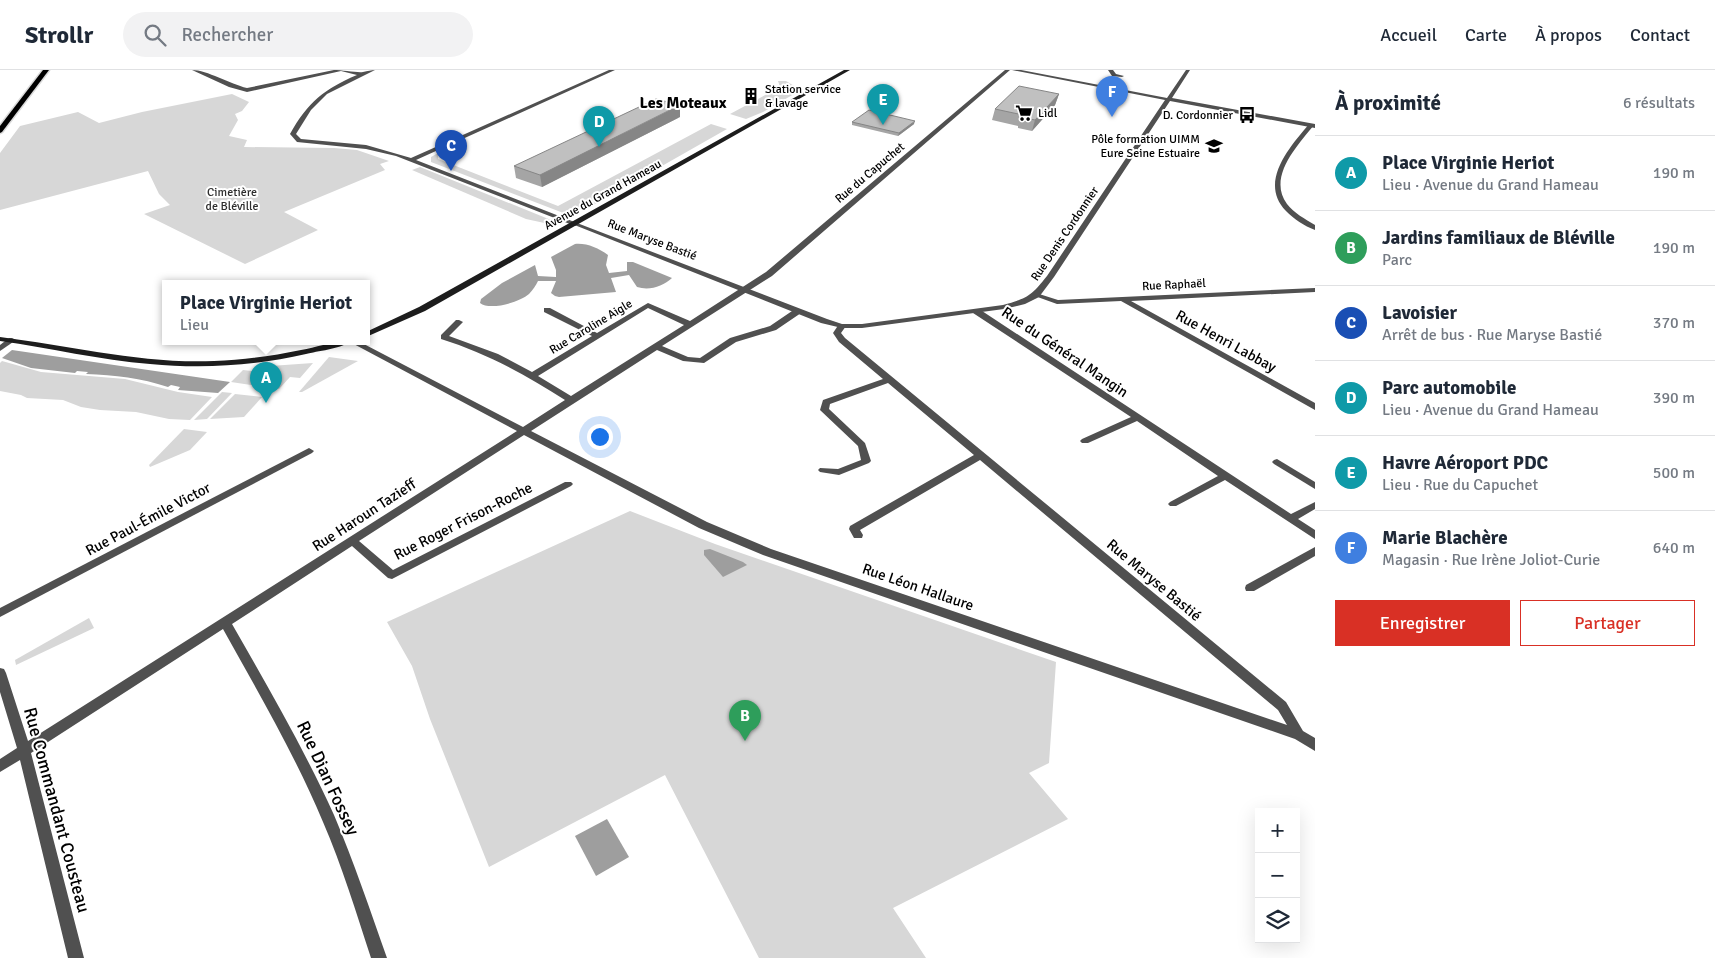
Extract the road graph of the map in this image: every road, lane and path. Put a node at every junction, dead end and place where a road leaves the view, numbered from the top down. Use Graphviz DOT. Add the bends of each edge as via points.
graph roads {
  1 [pos="46,70"];
  2 [pos="194,70"];
  3 [pos="341,70"];
  4 [pos="373,70"];
  5 [pos="613,70"];
  6 [pos="848,70"];
  7 [pos="1008,70"];
  8 [pos="1014,70"];
  9 [pos="1110,70"];
  10 [pos="1188,70"];
  11 [pos="362,74"];
  12 [pos="1122,76"];
  13 [pos="1168,100"];
  14 [pos="1313,125"];
  15 [pos="0,132"];
  16 [pos="412,160"];
  17 [pos="575,224"];
  18 [pos="1315,228"];
  19 [pos="743,290"];
  20 [pos="1315,290"];
  21 [pos="1036,295"];
  22 [pos="1123,299"];
  23 [pos="547,310"];
  24 [pos="798,311"];
  25 [pos="976,311"];
  26 [pos="459,322"];
  27 [pos="689,324"];
  28 [pos="842,326"];
  29 [pos="370,333"];
  30 [pos="598,336"];
  31 [pos="0,338"];
  32 [pos="12,340"];
  33 [pos="334,345"];
  34 [pos="360,345"];
  35 [pos="655,346"];
  36 [pos="0,349"];
  37 [pos="533,375"];
  38 [pos="890,380"];
  39 [pos="571,400"];
  40 [pos="1315,407"];
  41 [pos="1137,418"];
  42 [pos="524,430"];
  43 [pos="1084,441"];
  44 [pos="309,451"];
  45 [pos="980,456"];
  46 [pos="1277,462"];
  47 [pos="823,470"];
  48 [pos="1225,476"];
  49 [pos="568,484"];
  50 [pos="1315,486"];
  51 [pos="1173,504"];
  52 [pos="1315,505"];
  53 [pos="1290,519"];
  54 [pos="858,535"];
  55 [pos="1315,535"];
  56 [pos="352,541"];
  57 [pos="1315,551"];
  58 [pos="1250,588"];
  59 [pos="0,613"];
  60 [pos="224,622"];
  61 [pos="0,673"];
  62 [pos="1299,735"];
  63 [pos="1315,745"];
  64 [pos="24,750"];
  65 [pos="0,766"];
  66 [pos="76,958"];
  67 [pos="379,958"];
  1 -- 15 [label="main road"];
  2 -- 3 [label="street" via="247,90"];
  3 -- 11 [label="street"];
  4 -- 11 [label="street"];
  5 -- 16 [label="street"];
  6 -- 17 [label="main road, Avenue du Grand Hameau"];
  7 -- 19 [label="street, Rue du Capuchet" via="769,274"];
  8 -- 13 [label="street"];
  9 -- 12 [label="street" via="1114,75"];
  10 -- 13 [label="street, Rue Denis Cordonnier"];
  11 -- 16 [label="street, Rue Maryse Bastié" via="328,90 311,104 293,134 294,138 305,142 366,146"];
  13 -- 14 [label="street"];
  13 -- 21 [label="street, Rue Denis Cordonnier"];
  14 -- 18 [label="street" via="1288,153 1278,178 1278,189 1280,202 1286,209"];
  16 -- 17 [label="street, Rue Maryse Bastié"];
  17 -- 19 [label="street, Rue Maryse Bastié"];
  17 -- 29 [label="main road, Avenue du Grand Hameau" via="422,309"];
  19 -- 24 [label="street, Rue Maryse Bastié"];
  19 -- 27 [label="street, Rue Haroun Tazieff"];
  20 -- 22 [label="street, Rue Raphaël"];
  21 -- 22 [label="street, Rue Raphaël" via="1057,302"];
  21 -- 25 [label="street, Rue Denis Cordonnier" via="1022,302"];
  22 -- 40 [label="street, Rue Henri Labbay"];
  23 -- 30 [label="street"];
  24 -- 28 [label="street, Rue Maryse Bastié"];
  24 -- 35 [label="street" via="773,328 733,340 701,361"];
  25 -- 28 [label="street, Rue Denis Cordonnier"];
  25 -- 41 [label="street, Rue du Général Mangin"];
  26 -- 37 [label="street" via="444,337 490,353"];
  27 -- 30 [label="street, Rue Caroline Aigle" via="648,305"];
  27 -- 35 [label="street, Rue Haroun Tazieff"];
  28 -- 38 [label="street, Rue Maryse Bastié" via="837,333 842,340"];
  30 -- 37 [label="street, Rue Caroline Aigle"];
  31 -- 32 [label="main road"];
  32 -- 33 [label="main road" via="136,360 198,364 268,359"];
  32 -- 36 [label="street"];
  34 -- 42 [label="street, Rue Léon Hallaure"];
  35 -- 39 [label="street, Rue Haroun Tazieff"];
  37 -- 39 [label="street"];
  38 -- 45 [label="street, Rue Maryse Bastié"];
  38 -- 47 [label="street" via="826,402 824,410 862,445 866,461 839,472"];
  39 -- 42 [label="street, Rue Haroun Tazieff"];
  41 -- 43 [label="street, Rue du Général Mangin"];
  41 -- 48 [label="street, Rue du Général Mangin"];
  42 -- 56 [label="street, Rue Haroun Tazieff"];
  42 -- 62 [label="street, Rue Léon Hallaure" via="703,525 767,552"];
  44 -- 59 [label="street, Rue Paul-Émile Victor"];
  45 -- 54 [label="street" via="854,529"];
  45 -- 62 [label="street, Rue Maryse Bastié" via="1282,706"];
  46 -- 50 [label="street"];
  48 -- 51 [label="street"];
  48 -- 53 [label="street, Rue du Général Mangin"];
  49 -- 56 [label="street, Rue Roger Frison-Roche" via="392,575"];
  52 -- 53 [label="street"];
  53 -- 55 [label="street, Rue du Général Mangin"];
  56 -- 60 [label="street, Rue Haroun Tazieff"];
  57 -- 58 [label="street"];
  60 -- 64 [label="street, Rue Haroun Tazieff"];
  60 -- 67 [label="street, Rue Dian Fossey" via="321,801"];
  61 -- 64 [label="street, Rue Commandant Cousteau"];
  62 -- 63 [label="street, Rue Léon Hallaure"];
  64 -- 65 [label="street, Rue Haroun Tazieff"];
  64 -- 66 [label="street, Rue Commandant Cousteau"];
}
